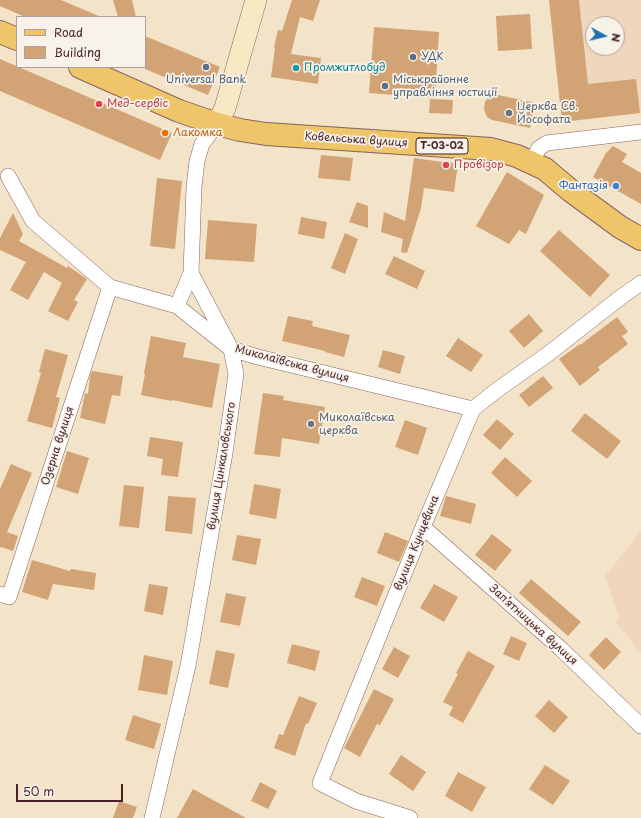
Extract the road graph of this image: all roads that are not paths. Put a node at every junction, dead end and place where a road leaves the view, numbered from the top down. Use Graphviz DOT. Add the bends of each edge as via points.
graph roads {
  1 [pos="256,0"];
  2 [pos="0,32"];
  3 [pos="16,39"];
  4 [pos="82,68"];
  5 [pos="217,124"];
  6 [pos="641,132"];
  7 [pos="530,162"];
  8 [pos="8,176"];
  9 [pos="641,239"];
  10 [pos="191,273"];
  11 [pos="641,283"];
  12 [pos="110,287"];
  13 [pos="177,306"];
  14 [pos="232,349"];
  15 [pos="473,409"];
  16 [pos="423,527"];
  17 [pos="0,594"];
  18 [pos="641,726"];
  19 [pos="152,818"];
  20 [pos="410,818"];
  1 -- 5 [label="street" via="225,108"];
  2 -- 3 [label="main road"];
  4 -- 5 [label="main road, Ковельська вулиця / Т-03-02" via="179,111"];
  5 -- 7 [label="main road, Ковельська вулиця / Т-03-02" via="266,134 491,149"];
  5 -- 10 [label="street" via="202,144 197,161"];
  6 -- 7 [label="street" via="547,143 539,148"];
  7 -- 9 [label="main road, Ковельська вулиця / Т-03-02" via="545,169 570,192"];
  8 -- 12 [label="street, Миколаївська вулиця" via="33,221"];
  10 -- 13 [label="street"];
  10 -- 14 [label="street, вулиця Цинкаловського"];
  11 -- 15 [label="street, вулиця Кунцевича"];
  12 -- 13 [label="street, Миколаївська вулиця"];
  12 -- 17 [label="street, Озерна вулиця" via="9,597"];
  13 -- 14 [label="street, Миколаївська вулиця"];
  14 -- 15 [label="street, Миколаївська вулиця"];
  14 -- 19 [label="street, вулиця Цинкаловського" via="236,374 225,453 188,666"];
  15 -- 16 [label="street, вулиця Кунцевича"];
  16 -- 18 [label="street, Запʼятницька вулиця" via="560,648"];
  16 -- 20 [label="street, вулиця Кунцевича" via="320,783 356,801"];
}
